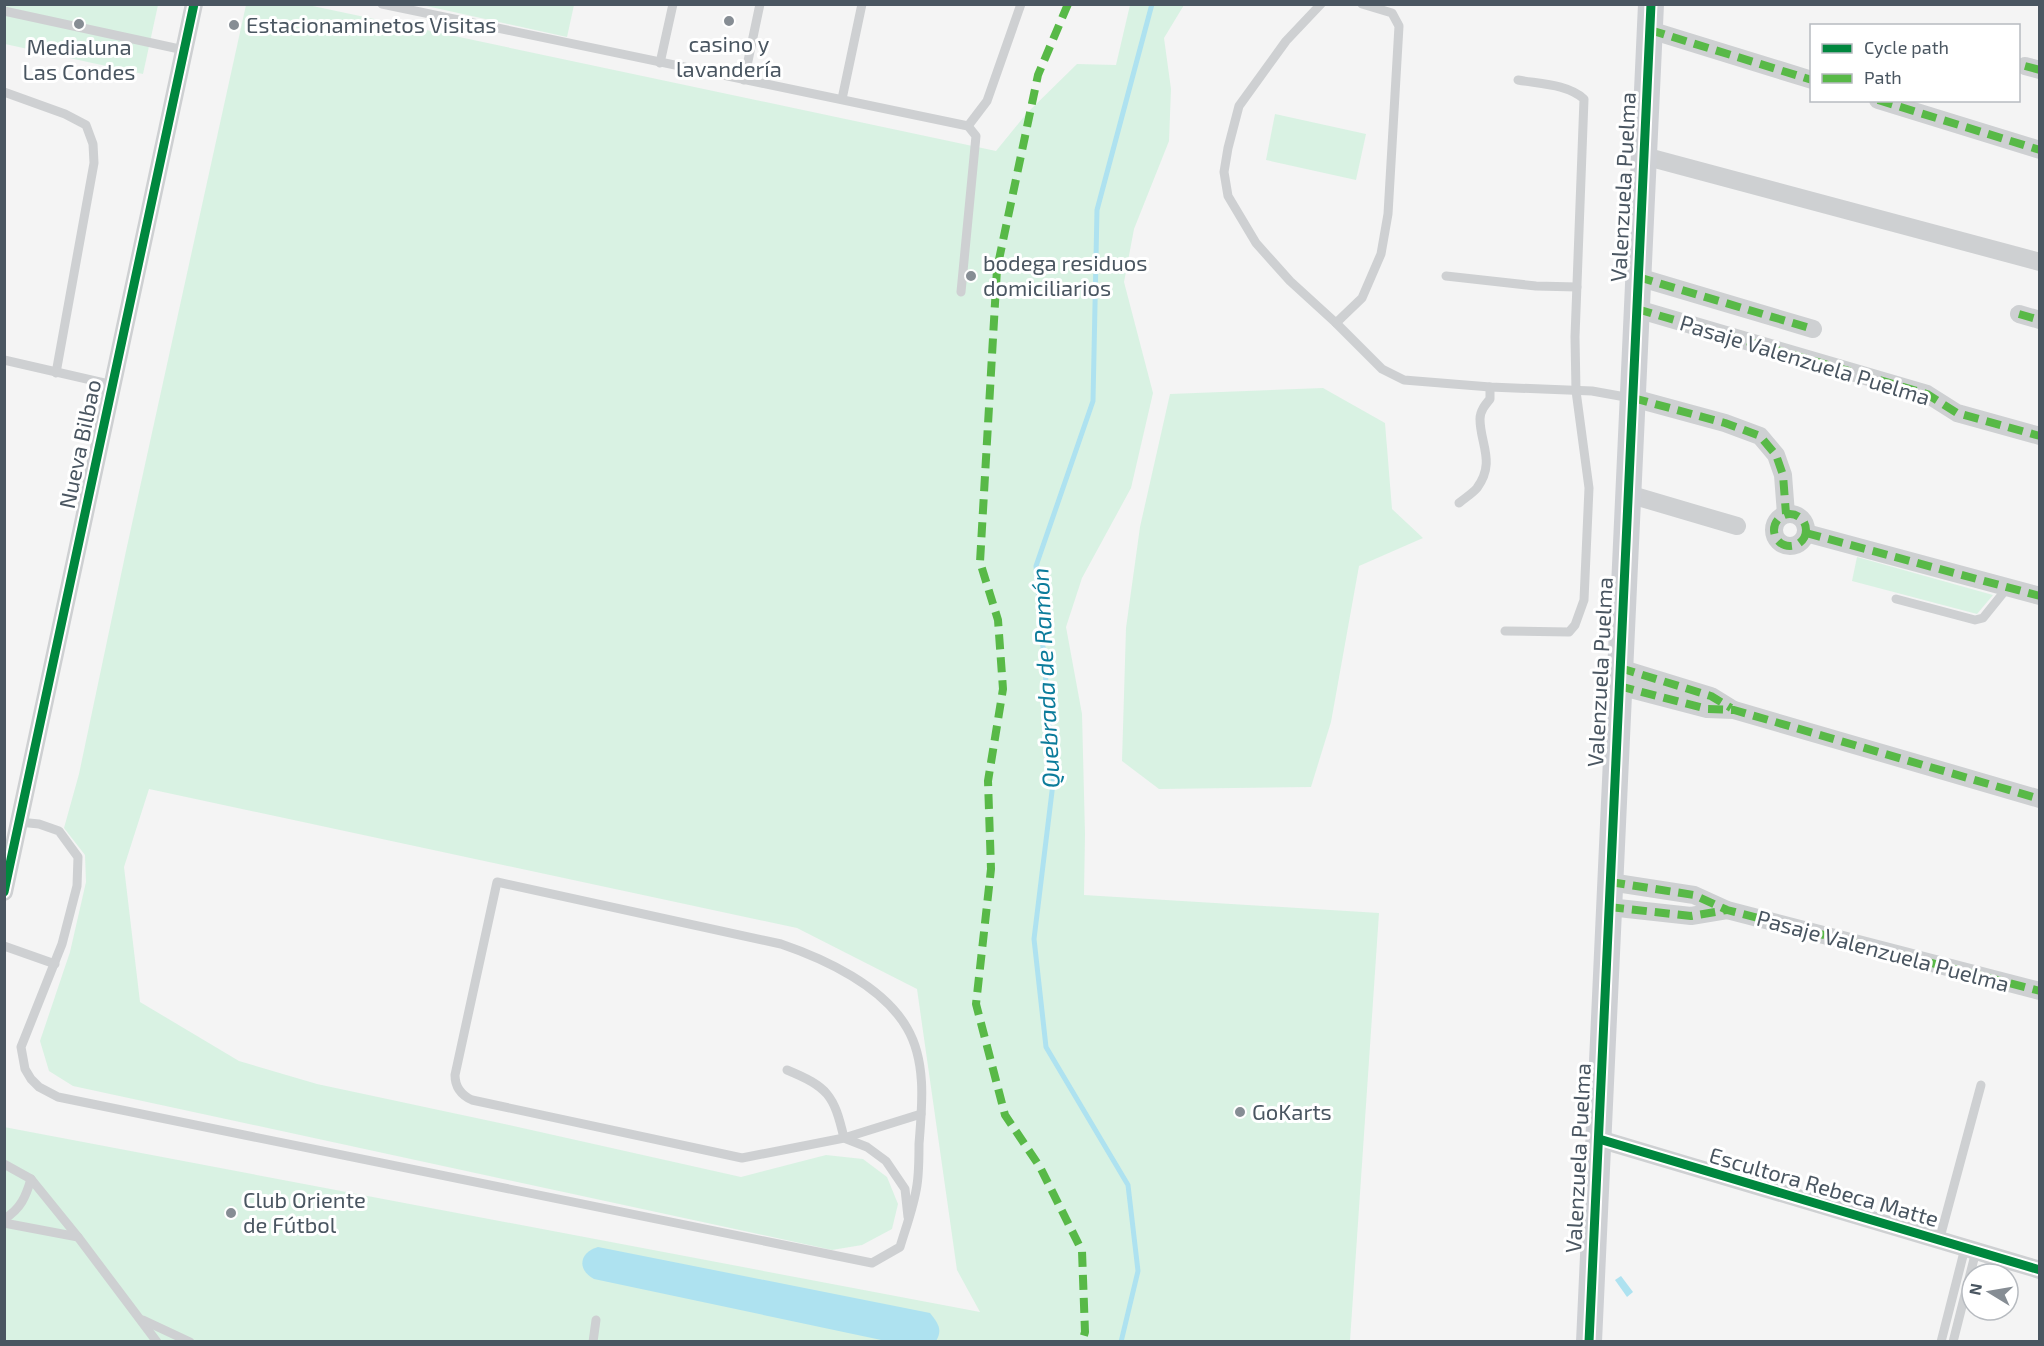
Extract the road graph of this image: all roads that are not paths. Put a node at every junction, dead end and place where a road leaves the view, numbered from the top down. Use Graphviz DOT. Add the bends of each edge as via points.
graph roads {
  1 [pos="194,4"];
  2 [pos="382,4"];
  3 [pos="673,4"];
  4 [pos="760,4"];
  5 [pos="862,4"];
  6 [pos="1021,4"];
  7 [pos="1321,4"];
  8 [pos="1362,4"];
  9 [pos="1651,4"];
  10 [pos="4,11"];
  11 [pos="1650,30"];
  12 [pos="184,50"];
  13 [pos="660,63"];
  14 [pos="1810,79"];
  15 [pos="744,80"];
  16 [pos="1518,80"];
  17 [pos="4,92"];
  18 [pos="842,99"];
  19 [pos="1884,102"];
  20 [pos="968,126"];
  21 [pos="2040,150"];
  22 [pos="1644,156"];
  23 [pos="2040,262"];
  24 [pos="1446,276"];
  25 [pos="1638,277"];
  26 [pos="1577,287"];
  27 [pos="961,292"];
  28 [pos="1637,309"];
  29 [pos="2019,314"];
  30 [pos="2040,320"];
  31 [pos="1336,322"];
  32 [pos="1813,329"];
  33 [pos="4,360"];
  34 [pos="56,373"];
  35 [pos="113,385"];
  36 [pos="1490,387"];
  37 [pos="1576,391"];
  38 [pos="1633,398"];
  39 [pos="2040,436"];
  40 [pos="1628,494"];
  41 [pos="1459,503"];
  42 [pos="1786,514"];
  43 [pos="1737,526"];
  44 [pos="1806,533"];
  45 [pos="2008,587"];
  46 [pos="2040,596"];
  47 [pos="1896,599"];
  48 [pos="1504,631"];
  49 [pos="1620,677"];
  50 [pos="2040,799"];
  51 [pos="19,822"];
  52 [pos="1610,882"];
  53 [pos="4,891"];
  54 [pos="1609,907"];
  55 [pos="1727,910"];
  56 [pos="4,946"];
  57 [pos="55,964"];
  58 [pos="2040,991"];
  59 [pos="787,1070"];
  60 [pos="1981,1085"];
  61 [pos="921,1114"];
  62 [pos="844,1138"];
  63 [pos="1599,1139"];
  64 [pos="4,1164"];
  65 [pos="31,1179"];
  66 [pos="908,1217"];
  67 [pos="4,1219"];
  68 [pos="4,1223"];
  69 [pos="78,1237"];
  70 [pos="1939,1241"];
  71 [pos="1971,1250"];
  72 [pos="2040,1270"];
  73 [pos="141,1318"];
  74 [pos="596,1320"];
  75 [pos="157,1341"];
  76 [pos="190,1341"];
  77 [pos="593,1341"];
  78 [pos="1589,1341"];
  79 [pos="1941,1341"];
  80 [pos="1953,1341"];
  1 -- 12 [label="street, Nueva Bilbao"];
  2 -- 13 [label="lane"];
  3 -- 13 [label="lane"];
  4 -- 15 [label="lane"];
  5 -- 18 [label="lane"];
  6 -- 20 [label="lane" via="987,101"];
  7 -- 31 [label="lane" via="1286,41 1239,106 1224,172 1228,196 1256,243 1290,281"];
  8 -- 31 [label="lane" via="1392,13 1399,26 1388,214 1381,254 1362,298"];
  9 -- 11 [label="street, Valenzuela Puelma"];
  10 -- 12 [label="lane"];
  11 -- 14 [label="street"];
  11 -- 22 [label="street, Valenzuela Puelma"];
  12 -- 35 [label="street, Nueva Bilbao"];
  13 -- 15 [label="lane"];
  15 -- 18 [label="lane"];
  16 -- 26 [label="lane" via="1562,87 1584,99"];
  17 -- 34 [label="lane" via="86,125 93,144 94,163"];
  18 -- 20 [label="lane"];
  19 -- 21 [label="street"];
  20 -- 27 [label="lane" via="976,136"];
  22 -- 23 [label="street"];
  22 -- 25 [label="street, Valenzuela Puelma"];
  24 -- 26 [label="lane"];
  25 -- 28 [label="street, Valenzuela Puelma"];
  25 -- 32 [label="street, Pasaje Valenzuela Puelma"];
  26 -- 37 [label="lane"];
  28 -- 38 [label="street, Valenzuela Puelma"];
  28 -- 39 [label="street, Pasaje Valenzuela Puelma" via="1927,394 1957,413"];
  29 -- 30 [label="street"];
  31 -- 36 [label="lane" via="1382,369 1404,380"];
  33 -- 34 [label="lane"];
  34 -- 35 [label="lane"];
  35 -- 51 [label="street, Nueva Bilbao"];
  36 -- 37 [label="lane"];
  36 -- 41 [label="lane" via="1490,399 1482,408 1480,419 1487,458 1485,472 1477,488"];
  37 -- 38 [label="lane"];
  37 -- 48 [label="lane" via="1589,488 1584,600 1569,632"];
  38 -- 40 [label="street, Valenzuela Puelma"];
  38 -- 42 [label="street" via="1760,436 1776,454 1783,475"];
  40 -- 43 [label="street"];
  40 -- 49 [label="street, Valenzuela Puelma"];
  42 -- 44 [label="street" via="1800,518"];
  42 -- 44 [label="street" via="1774,526 1780,543 1796,545"];
  44 -- 45 [label="street"];
  45 -- 46 [label="street"];
  45 -- 47 [label="lane" via="1983,618 1975,620"];
  49 -- 50 [label="street" via="1707,709 1734,710"];
  49 -- 52 [label="street, Valenzuela Puelma"];
  51 -- 53 [label="street, Nueva Bilbao"];
  51 -- 57 [label="lane" via="59,831 78,857 77,886"];
  52 -- 54 [label="street, Valenzuela Puelma"];
  52 -- 55 [label="street, Pasaje Valenzuela Puelma" via="1694,895"];
  54 -- 55 [label="street, Pasaje Valenzuela Puelma" via="1691,916"];
  54 -- 63 [label="street, Valenzuela Puelma"];
  55 -- 58 [label="street, Pasaje Valenzuela Puelma"];
  56 -- 57 [label="lane"];
  57 -- 66 [label="lane" via="21,1047 31,1079 58,1097 872,1263 900,1247"];
  59 -- 62 [label="lane" via="828,1095 837,1110"];
  60 -- 70 [label="lane"];
  61 -- 62 [label="lane"];
  61 -- 62 [label="lane" via="917,1050 908,1029 875,993 837,968 781,944 497,882 455,1075 457,1087 466,1097 742,1158"];
  61 -- 66 [label="lane" via="917,1186"];
  62 -- 66 [label="lane" via="867,1147 886,1161 905,1189"];
  63 -- 70 [label="street, Escultora Rebeca Matte"];
  63 -- 78 [label="street, Valenzuela Puelma"];
  64 -- 65 [label="lane"];
  65 -- 67 [label="lane" via="26,1198"];
  65 -- 69 [label="lane"];
  68 -- 69 [label="lane"];
  69 -- 73 [label="lane"];
  70 -- 71 [label="street, Escultora Rebeca Matte"];
  71 -- 72 [label="street, Escultora Rebeca Matte"];
  71 -- 79 [label="lane"];
  71 -- 80 [label="lane"];
  73 -- 75 [label="lane"];
  73 -- 76 [label="lane"];
  74 -- 77 [label="lane"];
}
